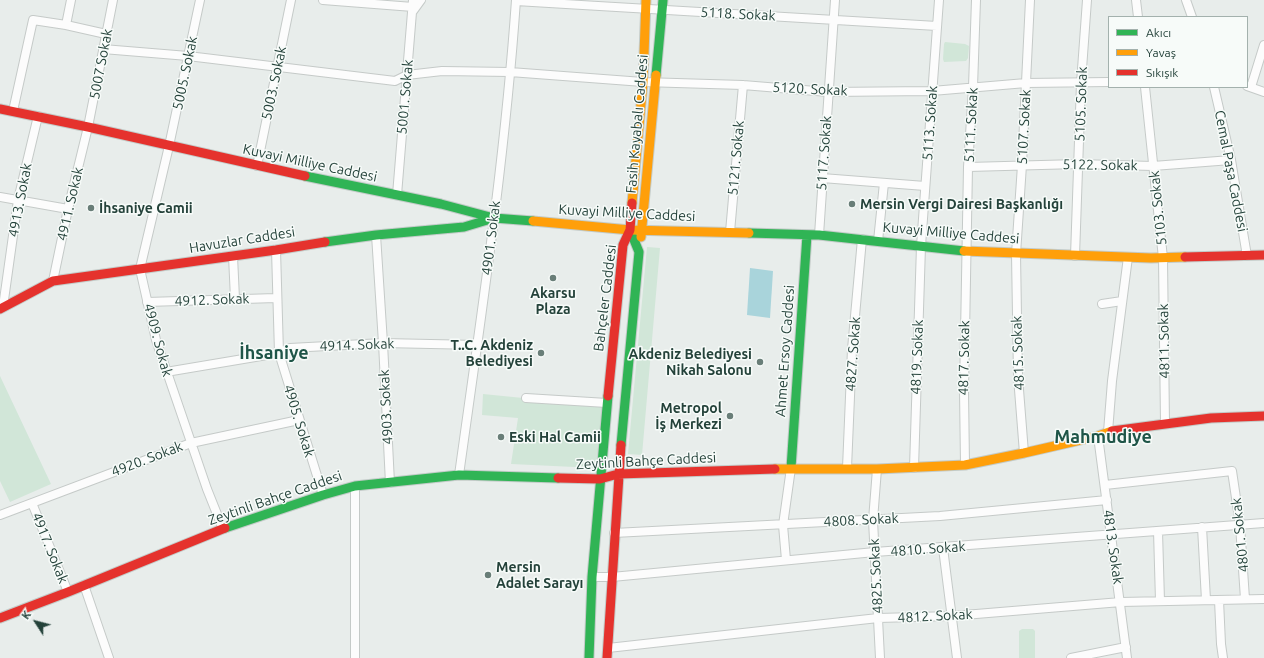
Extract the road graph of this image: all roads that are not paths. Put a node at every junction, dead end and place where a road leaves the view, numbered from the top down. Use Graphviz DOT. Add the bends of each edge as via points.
graph roads {
  1 [pos="71,0"];
  2 [pos="113,0"];
  3 [pos="200,0"];
  4 [pos="292,0"];
  5 [pos="323,0"];
  6 [pos="421,0"];
  7 [pos="516,0"];
  8 [pos="646,0"];
  9 [pos="663,0"];
  10 [pos="836,0"];
  11 [pos="939,0"];
  12 [pos="976,0"];
  13 [pos="1030,0"];
  14 [pos="1086,0"];
  15 [pos="1136,0"];
  16 [pos="1186,0"];
  17 [pos="413,6"];
  18 [pos="645,10"];
  19 [pos="662,10"];
  20 [pos="1138,16"];
  21 [pos="1192,16"];
  22 [pos="834,19"];
  23 [pos="66,25"];
  24 [pos="937,26"];
  25 [pos="106,34"];
  26 [pos="1264,45"];
  27 [pos="103,49"];
  28 [pos="188,56"];
  29 [pos="277,66"];
  30 [pos="510,72"];
  31 [pos="407,74"];
  32 [pos="643,82"];
  33 [pos="655,82"];
  34 [pos="1108,82"];
  35 [pos="1026,83"];
  36 [pos="1081,83"];
  37 [pos="743,85"];
  38 [pos="973,87"];
  39 [pos="1249,87"];
  40 [pos="1145,88"];
  41 [pos="1214,88"];
  42 [pos="932,91"];
  43 [pos="828,92"];
  44 [pos="1264,92"];
  45 [pos="0,109"];
  46 [pos="13,111"];
  47 [pos="38,116"];
  48 [pos="88,127"];
  49 [pos="169,146"];
  50 [pos="1231,160"];
  51 [pos="1078,164"];
  52 [pos="1022,165"];
  53 [pos="257,166"];
  54 [pos="1153,166"];
  55 [pos="968,167"];
  56 [pos="822,178"];
  57 [pos="884,183"];
  58 [pos="925,186"];
  59 [pos="396,195"];
  60 [pos="0,197"];
  61 [pos="18,200"];
  62 [pos="68,209"];
  63 [pos="494,218"];
  64 [pos="630,230"];
  65 [pos="642,230"];
  66 [pos="730,232"];
  67 [pos="807,234"];
  68 [pos="376,235"];
  69 [pos="819,235"];
  70 [pos="862,239"];
  71 [pos="878,241"];
  72 [pos="921,246"];
  73 [pos="276,250"];
  74 [pos="966,251"];
  75 [pos="639,252"];
  76 [pos="1016,254"];
  77 [pos="1264,255"];
  78 [pos="233,256"];
  79 [pos="1075,256"];
  80 [pos="1248,256"];
  81 [pos="1128,258"];
  82 [pos="1163,258"];
  83 [pos="140,269"];
  84 [pos="53,281"];
  85 [pos="276,298"];
  86 [pos="235,299"];
  87 [pos="1122,301"];
  88 [pos="147,302"];
  89 [pos="1102,304"];
  90 [pos="1,308"];
  91 [pos="384,343"];
  92 [pos="478,345"];
  93 [pos="279,353"];
  94 [pos="166,372"];
  95 [pos="526,398"];
  96 [pos="607,403"];
  97 [pos="1264,416"];
  98 [pos="299,420"];
  99 [pos="1165,424"];
  100 [pos="1108,432"];
  101 [pos="1098,436"];
  102 [pos="191,443"];
  103 [pos="1024,453"];
  104 [pos="965,465"];
  105 [pos="791,468"];
  106 [pos="847,468"];
  107 [pos="914,468"];
  108 [pos="877,470"];
  109 [pos="618,474"];
  110 [pos="459,476"];
  111 [pos="600,479"];
  112 [pos="390,482"];
  113 [pos="1105,485"];
  114 [pos="355,486"];
  115 [pos="322,495"];
  116 [pos="1107,500"];
  117 [pos="32,503"];
  118 [pos="1,513"];
  119 [pos="873,520"];
  120 [pos="1264,523"];
  121 [pos="783,524"];
  122 [pos="1240,525"];
  123 [pos="1202,527"];
  124 [pos="223,529"];
  125 [pos="1158,531"];
  126 [pos="614,533"];
  127 [pos="1112,534"];
  128 [pos="943,548"];
  129 [pos="874,552"];
  130 [pos="786,560"];
  131 [pos="592,577"];
  132 [pos="612,577"];
  133 [pos="84,585"];
  134 [pos="68,592"];
  135 [pos="1246,599"];
  136 [pos="1264,599"];
  137 [pos="1206,600"];
  138 [pos="1219,600"];
  139 [pos="1160,601"];
  140 [pos="1121,602"];
  141 [pos="952,616"];
  142 [pos="0,618"];
  143 [pos="878,618"];
  144 [pos="1126,647"];
  145 [pos="608,648"];
  146 [pos="109,658"];
  147 [pos="355,658"];
  148 [pos="589,658"];
  149 [pos="608,658"];
  150 [pos="880,658"];
  151 [pos="957,658"];
  152 [pos="1071,658"];
  153 [pos="1127,658"];
  154 [pos="1223,658"];
  1 -- 23 [label="street"];
  2 -- 25 [label="street, 5007 Sokak"];
  3 -- 28 [label="street, 5005. Sokak"];
  4 -- 29 [label="street, 5003. Sokak"];
  5 -- 17 [label="street"];
  6 -- 17 [label="street"];
  7 -- 18 [label="street, 5118. Sokak"];
  7 -- 30 [label="street, 4901. Sokak"];
  8 -- 18 [label="street, Fasih Kayabalı Caddesi"];
  9 -- 19 [label="street, Fasih Kayabalı Caddesi"];
  10 -- 22 [label="street, 5117. Sokak"];
  11 -- 24 [label="street, 5113. Sokak"];
  12 -- 38 [label="street, 5111. Sokak"];
  13 -- 35 [label="street, 5107. Sokak"];
  14 -- 36 [label="street, 5105. Sokak"];
  15 -- 20 [label="street"];
  16 -- 21 [label="street"];
  17 -- 31 [label="street, 5001. Sokak"];
  18 -- 19 [label="street, 5118. Sokak"];
  18 -- 32 [label="street, Fasih Kayabalı Caddesi"];
  19 -- 22 [label="street, 5118. Sokak"];
  19 -- 33 [label="street, Fasih Kayabalı Caddesi"];
  22 -- 24 [label="street, 5118. Sokak"];
  22 -- 43 [label="street, 5117. Sokak"];
  23 -- 25 [label="street"];
  23 -- 46 [label="street" via="33,20"];
  24 -- 42 [label="street, 5113. Sokak"];
  25 -- 27 [label="street, 5007 Sokak"];
  26 -- 39 [label="street"];
  27 -- 28 [label="street, 5120. Sokak"];
  27 -- 48 [label="street, 5007 Sokak"];
  28 -- 29 [label="street, 5120. Sokak"];
  28 -- 49 [label="street, 5005. Sokak"];
  29 -- 31 [label="street, 5120. Sokak" via="395,80"];
  29 -- 53 [label="street, 5003. Sokak"];
  30 -- 31 [label="street, 5120. Sokak" via="442,70"];
  30 -- 32 [label="street, 5120. Sokak"];
  30 -- 63 [label="street, 4901. Sokak"];
  31 -- 59 [label="street, 5001. Sokak"];
  32 -- 33 [label="street, 5120. Sokak"];
  32 -- 64 [label="street, Fasih Kayabalı Caddesi"];
  33 -- 37 [label="street, 5120. Sokak"];
  33 -- 65 [label="street, Fasih Kayabalı Caddesi"];
  34 -- 36 [label="street, 5120. Sokak"];
  35 -- 36 [label="street, 5120. Sokak"];
  35 -- 38 [label="street, 5120. Sokak"];
  35 -- 52 [label="street, 5107. Sokak"];
  36 -- 51 [label="street, 5105. Sokak"];
  37 -- 43 [label="street, 5120. Sokak"];
  37 -- 66 [label="street, 5121. Sokak"];
  38 -- 42 [label="street, 5120. Sokak"];
  38 -- 55 [label="street, 5111. Sokak"];
  39 -- 44 [label="street"];
  40 -- 54 [label="street, 5103. Sokak"];
  41 -- 50 [label="street, Cemal Paşa Caddesi"];
  42 -- 43 [label="street, 5120. Sokak"];
  42 -- 58 [label="street, 5113. Sokak"];
  43 -- 56 [label="street, 5117. Sokak"];
  45 -- 46 [label="street, Kuvayi Milliye Caddesi"];
  46 -- 47 [label="street, Kuvayi Milliye Caddesi"];
  47 -- 48 [label="street, Kuvayi Milliye Caddesi"];
  47 -- 61 [label="street, 4913. Sokak"];
  48 -- 49 [label="street, Kuvayi Milliye Caddesi"];
  48 -- 62 [label="street, 4911. Sokak"];
  49 -- 53 [label="street, Kuvayi Milliye Caddesi"];
  49 -- 83 [label="street, 4909. Sokak"];
  50 -- 54 [label="street, 5122. Sokak"];
  50 -- 80 [label="street, Cemal Paşa Caddesi"];
  51 -- 52 [label="street, 5122. Sokak"];
  51 -- 54 [label="street, 5122. Sokak"];
  51 -- 79 [label="street, 5105. Sokak"];
  52 -- 55 [label="street, 5122. Sokak"];
  52 -- 76 [label="street, 5107. Sokak"];
  53 -- 59 [label="street, Kuvayi Milliye Caddesi"];
  54 -- 82 [label="street, 5103. Sokak"];
  55 -- 74 [label="street, 5111. Sokak"];
  56 -- 57 [label="street"];
  56 -- 69 [label="street, 5117. Sokak"];
  57 -- 58 [label="street"];
  57 -- 71 [label="street"];
  58 -- 72 [label="street, 5113. Sokak"];
  59 -- 63 [label="street, Kuvayi Milliye Caddesi"];
  60 -- 61 [label="street"];
  61 -- 62 [label="street"];
  61 -- 90 [label="street, 4913. Sokak"];
  62 -- 84 [label="street, 4911. Sokak"];
  63 -- 64 [label="street, Kuvayi Milliye Caddesi"];
  63 -- 68 [label="street, Havuzlar Caddesi" via="464,227"];
  63 -- 92 [label="street, 4901. Sokak"];
  64 -- 65 [label="street, Kuvayi Milliye Caddesi"];
  64 -- 75 [label="street, Bahçeler Caddesi"];
  64 -- 96 [label="street, Bahçeler Caddesi" via="624,245"];
  65 -- 66 [label="street, Kuvayi Milliye Caddesi"];
  65 -- 75 [label="street, Fasih Kayabalı Caddesi"];
  66 -- 67 [label="street, Kuvayi Milliye Caddesi"];
  67 -- 69 [label="street, Kuvayi Milliye Caddesi"];
  67 -- 105 [label="street, Ahmet Ersoy Caddesi"];
  68 -- 73 [label="street, Havuzlar Caddesi"];
  68 -- 91 [label="street, 4903. Sokak"];
  69 -- 70 [label="street, Kuvayi Milliye Caddesi"];
  70 -- 71 [label="street, Kuvayi Milliye Caddesi"];
  70 -- 106 [label="street, 4827. Sokak" via="852,349"];
  71 -- 72 [label="street, Kuvayi Milliye Caddesi"];
  72 -- 74 [label="street, Kuvayi Milliye Caddesi"];
  72 -- 107 [label="street, 4819. Sokak"];
  73 -- 78 [label="street, Havuzlar Caddesi"];
  73 -- 85 [label="street, 4905. Sokak"];
  74 -- 76 [label="street, Kuvayi Milliye Caddesi"];
  74 -- 104 [label="street, 4817. Sokak"];
  75 -- 109 [label="street, Bahçeler Caddesi"];
  76 -- 79 [label="street, Kuvayi Milliye Caddesi"];
  76 -- 103 [label="street, 4815. Sokak" via="1018,377"];
  77 -- 80 [label="street, Kuvayi Milliye Caddesi"];
  78 -- 83 [label="street, Havuzlar Caddesi"];
  78 -- 86 [label="street"];
  79 -- 81 [label="street, Kuvayi Milliye Caddesi"];
  80 -- 82 [label="street, Kuvayi Milliye Caddesi"];
  81 -- 82 [label="street, Kuvayi Milliye Caddesi"];
  81 -- 87 [label="street"];
  82 -- 99 [label="street, 4811. Sokak"];
  83 -- 84 [label="street, Havuzlar Caddesi"];
  83 -- 88 [label="street, 4909. Sokak"];
  84 -- 90 [label="street, Havuzlar Caddesi"];
  85 -- 86 [label="street, 4912. Sokak"];
  85 -- 93 [label="street, 4905. Sokak"];
  86 -- 88 [label="street, 4912. Sokak"];
  87 -- 89 [label="street"];
  87 -- 100 [label="street"];
  88 -- 94 [label="street, 4909. Sokak"];
  91 -- 92 [label="street, 4914. Sokak"];
  91 -- 93 [label="street, 4914. Sokak" via="290,348"];
  91 -- 112 [label="street, 4903. Sokak"];
  92 -- 110 [label="street, 4901. Sokak"];
  93 -- 94 [label="street, 4914. Sokak"];
  93 -- 98 [label="street, 4905. Sokak"];
  94 -- 102 [label="street, 4909. Sokak"];
  95 -- 96 [label="street"];
  96 -- 111 [label="street, Bahçeler Caddesi"];
  97 -- 99 [label="street, Zeytinli Bahçe Caddesi" via="1211,418"];
  98 -- 102 [label="street, 4920. Sokak"];
  98 -- 115 [label="street, 4905. Sokak"];
  99 -- 100 [label="street, Zeytinli Bahçe Caddesi"];
  100 -- 101 [label="street, Zeytinli Bahçe Caddesi"];
  101 -- 103 [label="street, Zeytinli Bahçe Caddesi"];
  101 -- 113 [label="street, 4813. Sokak"];
  102 -- 117 [label="street, 4920. Sokak"];
  102 -- 124 [label="street, 4909. Sokak"];
  103 -- 104 [label="street, Zeytinli Bahçe Caddesi"];
  104 -- 107 [label="street, Zeytinli Bahçe Caddesi"];
  105 -- 106 [label="street, Zeytinli Bahçe Caddesi"];
  105 -- 109 [label="street, Zeytinli Bahçe Caddesi"];
  105 -- 121 [label="street"];
  106 -- 108 [label="street, Zeytinli Bahçe Caddesi"];
  107 -- 108 [label="street, Zeytinli Bahçe Caddesi"];
  108 -- 119 [label="street, 4825. Sokak"];
  109 -- 111 [label="street, Zeytinli Bahçe Caddesi"];
  109 -- 126 [label="street, Bahçeler Caddesi"];
  110 -- 111 [label="street, Zeytinli Bahçe Caddesi"];
  110 -- 112 [label="street, Zeytinli Bahçe Caddesi"];
  111 -- 131 [label="street, Bahçeler Caddesi"];
  112 -- 114 [label="street, Zeytinli Bahçe Caddesi"];
  113 -- 116 [label="street, 4813. Sokak"];
  113 -- 122 [label="street, 4801. Sokak" via="1232,472"];
  114 -- 115 [label="street, Zeytinli Bahçe Caddesi"];
  114 -- 147 [label="street"];
  115 -- 124 [label="street, Zeytinli Bahçe Caddesi"];
  116 -- 119 [label="street, 4808. Sokak"];
  116 -- 127 [label="street, 4813. Sokak"];
  117 -- 118 [label="street, 4920. Sokak"];
  117 -- 134 [label="street, 4917. Sokak"];
  119 -- 121 [label="street, 4808. Sokak"];
  119 -- 129 [label="street, 4825. Sokak"];
  120 -- 122 [label="street, 4810. Sokak"];
  121 -- 126 [label="street, 4808. Sokak"];
  121 -- 130 [label="street"];
  122 -- 123 [label="street, 4810. Sokak"];
  122 -- 135 [label="street, 4801. Sokak"];
  123 -- 125 [label="street, 4810. Sokak"];
  123 -- 137 [label="street"];
  124 -- 133 [label="street, Zeytinli Bahçe Caddesi"];
  125 -- 127 [label="street, 4810. Sokak"];
  125 -- 139 [label="street"];
  126 -- 132 [label="street, Bahçeler Caddesi"];
  127 -- 128 [label="street, 4810. Sokak"];
  127 -- 140 [label="street, 4813. Sokak"];
  128 -- 129 [label="street, 4810. Sokak"];
  128 -- 141 [label="street"];
  129 -- 130 [label="street, 4810. Sokak"];
  129 -- 143 [label="street, 4825. Sokak"];
  130 -- 132 [label="street, 4810. Sokak"];
  131 -- 132 [label="street, 4810. Sokak"];
  131 -- 148 [label="street, Bahçeler Caddesi"];
  132 -- 145 [label="street, Bahçeler Caddesi"];
  133 -- 134 [label="street, Zeytinli Bahçe Caddesi"];
  133 -- 146 [label="street"];
  134 -- 142 [label="street, Zeytinli Bahçe Caddesi"];
  135 -- 136 [label="street, 4812. Sokak"];
  135 -- 138 [label="street, 4812. Sokak"];
  137 -- 138 [label="street, 4812. Sokak"];
  137 -- 139 [label="street, 4812. Sokak"];
  138 -- 154 [label="street"];
  139 -- 140 [label="street, 4812. Sokak"];
  140 -- 141 [label="street, 4812. Sokak"];
  140 -- 144 [label="street, 4813. Sokak"];
  141 -- 143 [label="street, 4812. Sokak"];
  141 -- 151 [label="street"];
  143 -- 145 [label="street, 4812. Sokak"];
  143 -- 150 [label="street, 4825. Sokak"];
  144 -- 152 [label="street"];
  144 -- 153 [label="street, 4813. Sokak"];
  145 -- 149 [label="street, Bahçeler Caddesi"];
}
